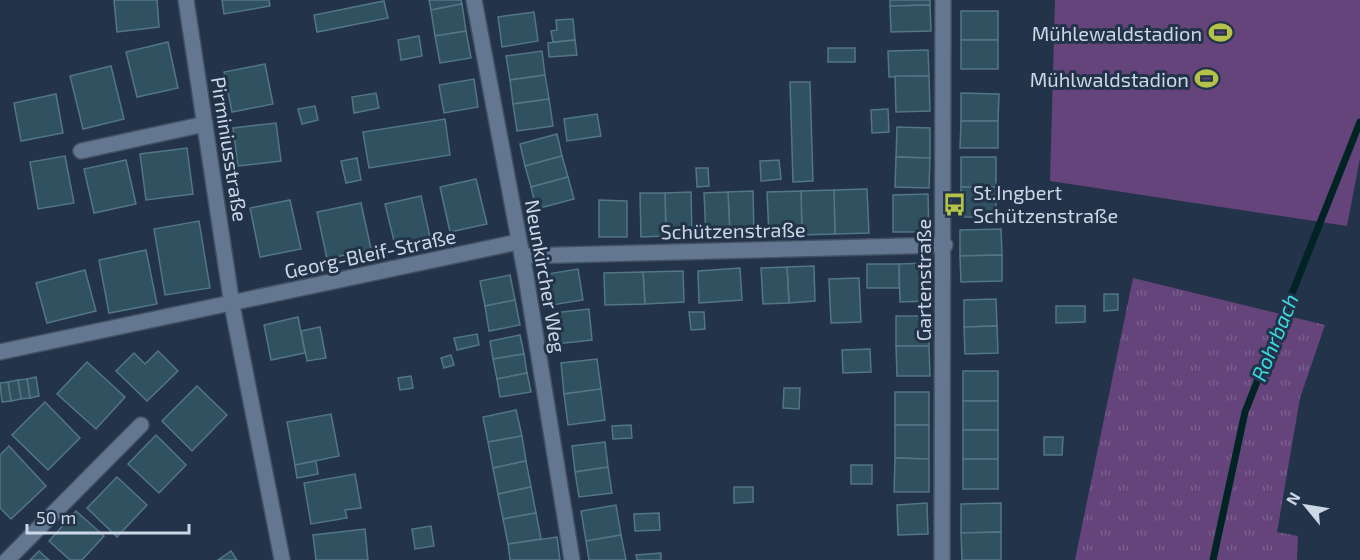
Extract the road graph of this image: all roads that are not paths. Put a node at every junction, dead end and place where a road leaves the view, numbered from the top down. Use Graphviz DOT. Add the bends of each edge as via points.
graph roads {
  1 [pos="186,0"];
  2 [pos="474,0"];
  3 [pos="943,0"];
  4 [pos="205,124"];
  5 [pos="81,151"];
  6 [pos="945,245"];
  7 [pos="520,249"];
  8 [pos="232,305"];
  9 [pos="0,352"];
  10 [pos="141,425"];
  11 [pos="282,559"];
  12 [pos="7,560"];
  13 [pos="572,560"];
  14 [pos="942,560"];
  1 -- 4 [label="street, Pirminiusstraße"];
  2 -- 7 [label="street, Neunkircher Weg"];
  3 -- 6 [label="street, Gartenstraße"];
  4 -- 5 [label="street"];
  4 -- 8 [label="street, Pirminiusstraße"];
  6 -- 7 [label="street, Schützenstraße"];
  6 -- 14 [label="street, Gartenstraße"];
  7 -- 8 [label="street, Georg-Bleif-Straße"];
  7 -- 13 [label="street, Neunkircher Weg"];
  8 -- 9 [label="street, Georg-Bleif-Straße"];
  8 -- 11 [label="street"];
  10 -- 12 [label="street"];
}
